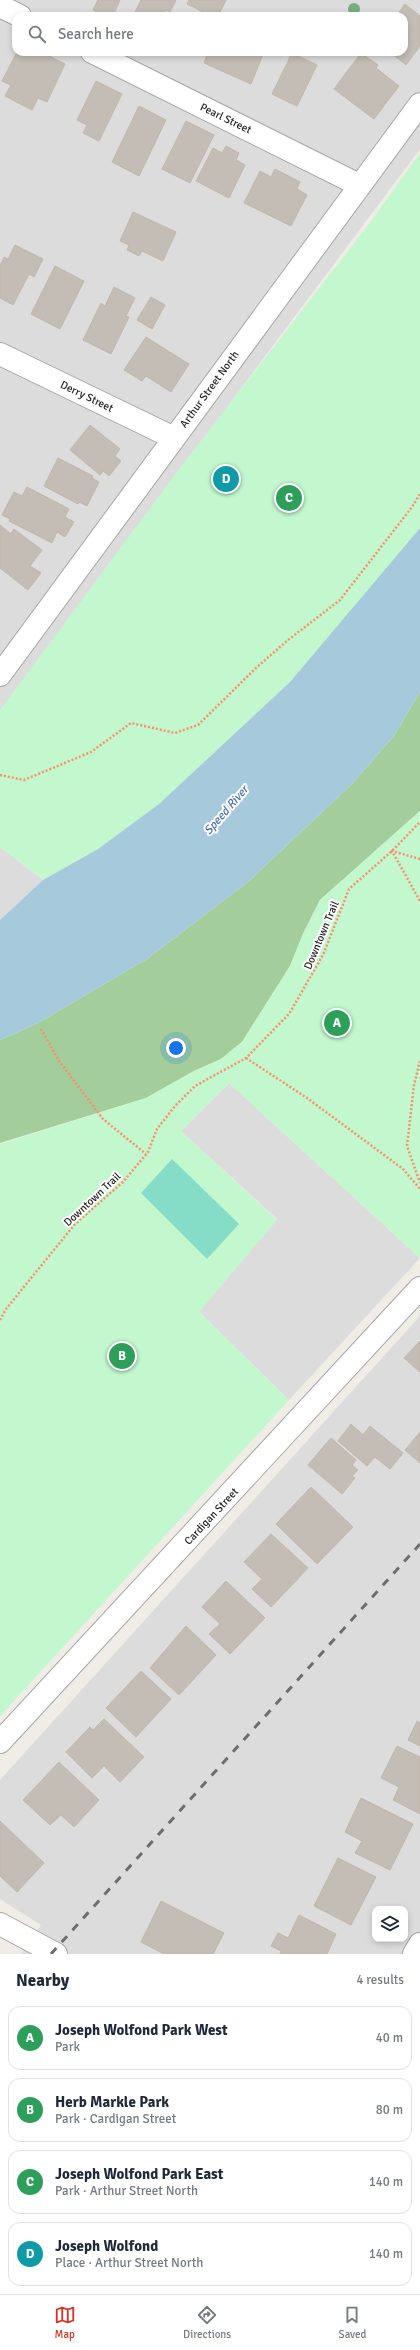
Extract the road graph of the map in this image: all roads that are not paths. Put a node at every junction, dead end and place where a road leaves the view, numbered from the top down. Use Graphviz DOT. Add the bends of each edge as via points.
graph roads {
  1 [pos="0,6"];
  2 [pos="12,12"];
  3 [pos="100,56"];
  4 [pos="420,104"];
  5 [pos="359,185"];
  6 [pos="0,354"];
  7 [pos="174,438"];
  8 [pos="0,675"];
  9 [pos="420,1288"];
  10 [pos="0,1742"];
  11 [pos="0,1924"];
  12 [pos="420,1944"];
  13 [pos="56,1954"];
  14 [pos="414,1954"];
  1 -- 2 [label="street"];
  3 -- 5 [label="street, Pearl Street"];
  4 -- 5 [label="street, Arthur Street North"];
  5 -- 7 [label="street, Arthur Street North"];
  6 -- 7 [label="street, Derry Street"];
  7 -- 8 [label="street, Arthur Street North"];
  9 -- 10 [label="street, Cardigan Street"];
  11 -- 13 [label="street"];
  12 -- 14 [label="street"];
}
